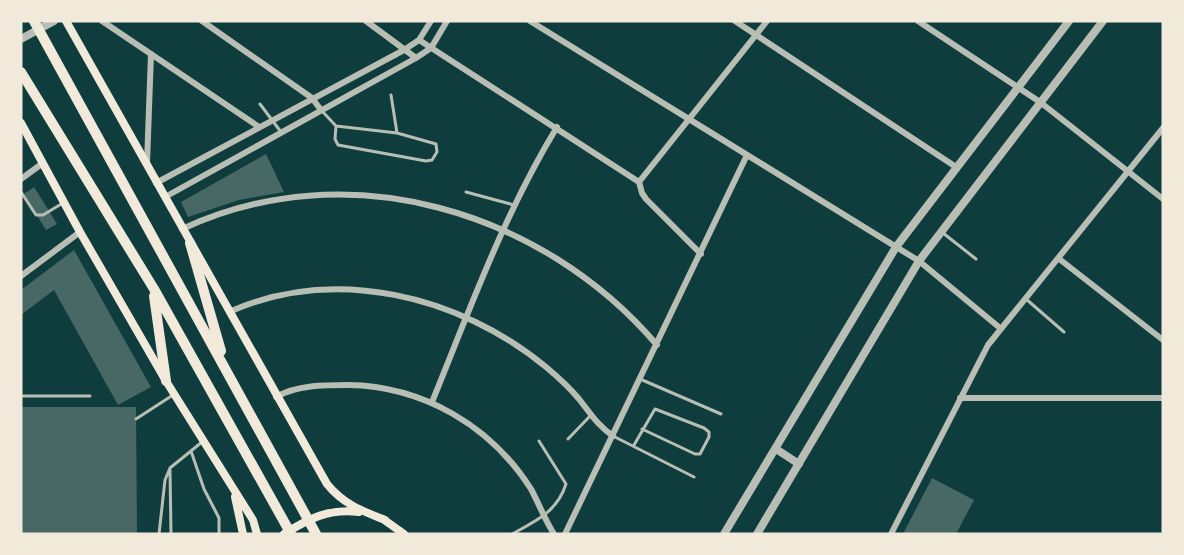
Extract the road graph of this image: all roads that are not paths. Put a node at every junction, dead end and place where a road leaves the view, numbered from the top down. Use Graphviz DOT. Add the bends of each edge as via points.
graph roads {
  1 [pos="34,21"];
  2 [pos="54,21"];
  3 [pos="66,21"];
  4 [pos="102,21"];
  5 [pos="202,21"];
  6 [pos="366,21"];
  7 [pos="431,21"];
  8 [pos="447,21"];
  9 [pos="530,21"];
  10 [pos="735,21"];
  11 [pos="767,21"];
  12 [pos="918,21"];
  13 [pos="1069,21"];
  14 [pos="1103,21"];
  15 [pos="757,34"];
  16 [pos="21,39"];
  17 [pos="419,40"];
  18 [pos="431,48"];
  19 [pos="404,50"];
  20 [pos="151,54"];
  21 [pos="416,58"];
  22 [pos="22,74"];
  23 [pos="1017,87"];
  24 [pos="391,95"];
  25 [pos="312,98"];
  26 [pos="1040,102"];
  27 [pos="260,104"];
  28 [pos="321,110"];
  29 [pos="273,120"];
  30 [pos="690,120"];
  31 [pos="21,123"];
  32 [pos="336,126"];
  33 [pos="259,127"];
  34 [pos="556,127"];
  35 [pos="1163,128"];
  36 [pos="281,132"];
  37 [pos="397,133"];
  38 [pos="747,155"];
  39 [pos="43,163"];
  40 [pos="147,166"];
  41 [pos="956,167"];
  42 [pos="1128,171"];
  43 [pos="21,179"];
  44 [pos="639,182"];
  45 [pos="156,183"];
  46 [pos="21,192"];
  47 [pos="466,192"];
  48 [pos="165,198"];
  49 [pos="1163,199"];
  50 [pos="64,202"];
  51 [pos="514,206"];
  52 [pos="182,229"];
  53 [pos="503,229"];
  54 [pos="80,232"];
  55 [pos="941,232"];
  56 [pos="190,243"];
  57 [pos="896,247"];
  58 [pos="701,254"];
  59 [pos="1058,258"];
  60 [pos="976,259"];
  61 [pos="919,261"];
  62 [pos="21,276"];
  63 [pos="153,289"];
  64 [pos="1025,298"];
  65 [pos="229,312"];
  66 [pos="466,317"];
  67 [pos="1000,328"];
  68 [pos="1064,332"];
  69 [pos="1163,340"];
  70 [pos="657,345"];
  71 [pos="227,372"];
  72 [pos="640,379"];
  73 [pos="166,381"];
  74 [pos="174,394"];
  75 [pos="21,396"];
  76 [pos="90,396"];
  77 [pos="276,397"];
  78 [pos="960,398"];
  79 [pos="1163,398"];
  80 [pos="432,402"];
  81 [pos="721,414"];
  82 [pos="591,415"];
  83 [pos="136,419"];
  84 [pos="642,429"];
  85 [pos="613,436"];
  86 [pos="568,439"];
  87 [pos="204,441"];
  88 [pos="539,441"];
  89 [pos="634,446"];
  90 [pos="776,449"];
  91 [pos="191,451"];
  92 [pos="799,464"];
  93 [pos="170,468"];
  94 [pos="694,477"];
  95 [pos="231,484"];
  96 [pos="545,516"];
  97 [pos="385,520"];
  98 [pos="523,528"];
  99 [pos="159,534"];
  100 [pos="171,534"];
  101 [pos="219,534"];
  102 [pos="243,534"];
  103 [pos="257,534"];
  104 [pos="284,534"];
  105 [pos="291,534"];
  106 [pos="316,534"];
  107 [pos="405,534"];
  108 [pos="512,534"];
  109 [pos="526,534"];
  110 [pos="554,534"];
  111 [pos="565,534"];
  112 [pos="724,534"];
  113 [pos="757,534"];
  114 [pos="891,534"];
  1 -- 71 [label="highway"];
  2 -- 16 [label="street"];
  3 -- 40 [label="main road"];
  4 -- 20 [label="street"];
  5 -- 25 [label="street"];
  6 -- 19 [label="street"];
  7 -- 17 [label="street"];
  8 -- 18 [label="street"];
  9 -- 30 [label="street"];
  10 -- 15 [label="street"];
  11 -- 15 [label="street"];
  12 -- 23 [label="street"];
  13 -- 23 [label="street"];
  14 -- 26 [label="street"];
  15 -- 30 [label="street"];
  15 -- 41 [label="street"];
  17 -- 18 [label="street"];
  17 -- 19 [label="street"];
  18 -- 21 [label="street"];
  18 -- 34 [label="street"];
  19 -- 21 [label="street"];
  19 -- 25 [label="street"];
  20 -- 33 [label="street"];
  20 -- 40 [label="street"];
  21 -- 28 [label="street"];
  22 -- 63 [label="highway"];
  23 -- 26 [label="street"];
  23 -- 41 [label="street"];
  24 -- 37 [label="lane"];
  25 -- 28 [label="street"];
  25 -- 29 [label="street"];
  26 -- 42 [label="street"];
  26 -- 55 [label="street"];
  27 -- 29 [label="lane"];
  28 -- 32 [label="lane"];
  28 -- 36 [label="street"];
  29 -- 33 [label="street"];
  29 -- 36 [label="lane"];
  30 -- 38 [label="street"];
  30 -- 44 [label="street"];
  31 -- 39 [label="main road"];
  32 -- 37 [label="lane"];
  32 -- 37 [label="lane" via="336,142 341,146 426,161 434,157 436,144"];
  33 -- 45 [label="street"];
  34 -- 44 [label="street"];
  34 -- 51 [label="street"];
  35 -- 42 [label="street"];
  36 -- 48 [label="street"];
  38 -- 57 [label="street"];
  38 -- 58 [label="street"];
  39 -- 43 [label="street"];
  39 -- 50 [label="main road"];
  40 -- 45 [label="main road"];
  41 -- 57 [label="street"];
  42 -- 49 [label="street"];
  42 -- 59 [label="street"];
  44 -- 58 [label="street" via="646,199"];
  45 -- 48 [label="main road"];
  46 -- 50 [label="lane" via="36,215"];
  47 -- 51 [label="lane"];
  48 -- 52 [label="main road"];
  50 -- 54 [label="main road"];
  51 -- 53 [label="street"];
  52 -- 53 [label="street" via="234,208 316,195 385,197 471,217"];
  52 -- 56 [label="main road"];
  53 -- 66 [label="street"];
  53 -- 70 [label="street" via="550,254 592,283"];
  54 -- 62 [label="street"];
  54 -- 73 [label="main road"];
  55 -- 60 [label="lane"];
  55 -- 61 [label="street"];
  56 -- 65 [label="main road"];
  56 -- 71 [label="highway"];
  57 -- 61 [label="street"];
  57 -- 90 [label="street"];
  58 -- 70 [label="street"];
  59 -- 64 [label="street"];
  59 -- 69 [label="street"];
  61 -- 67 [label="street"];
  61 -- 92 [label="street"];
  63 -- 73 [label="highway"];
  63 -- 105 [label="highway"];
  64 -- 67 [label="street"];
  64 -- 68 [label="lane"];
  65 -- 66 [label="street" via="278,296 348,289 416,299"];
  65 -- 77 [label="main road"];
  66 -- 80 [label="street"];
  66 -- 82 [label="street" via="507,339 546,367"];
  67 -- 78 [label="street"];
  70 -- 72 [label="street"];
  71 -- 106 [label="highway"];
  72 -- 81 [label="lane"];
  72 -- 85 [label="street"];
  73 -- 74 [label="main road"];
  74 -- 83 [label="lane"];
  74 -- 87 [label="main road"];
  75 -- 76 [label="lane"];
  77 -- 80 [label="street" via="307,388 358,385 396,390"];
  77 -- 97 [label="main road" via="336,496"];
  78 -- 79 [label="street"];
  78 -- 114 [label="street"];
  80 -- 96 [label="street" via="476,428 497,447 519,473"];
  82 -- 85 [label="street"];
  82 -- 86 [label="lane"];
  84 -- 84 [label="lane" via="694,454 700,454 709,437 705,428 655,409"];
  84 -- 89 [label="lane"];
  85 -- 89 [label="lane"];
  85 -- 111 [label="street"];
  87 -- 91 [label="lane"];
  87 -- 95 [label="main road"];
  88 -- 96 [label="lane" via="566,484 557,505"];
  89 -- 94 [label="lane"];
  90 -- 92 [label="street"];
  90 -- 112 [label="street"];
  91 -- 93 [label="lane"];
  91 -- 101 [label="lane" via="219,518"];
  92 -- 113 [label="street"];
  93 -- 99 [label="lane"];
  93 -- 100 [label="lane"];
  95 -- 102 [label="main road"];
  95 -- 103 [label="main road"];
  96 -- 98 [label="lane"];
  96 -- 110 [label="street"];
  97 -- 104 [label="main road" via="348,511 328,513"];
  97 -- 107 [label="main road"];
  98 -- 108 [label="lane"];
  98 -- 109 [label="lane"];
}
